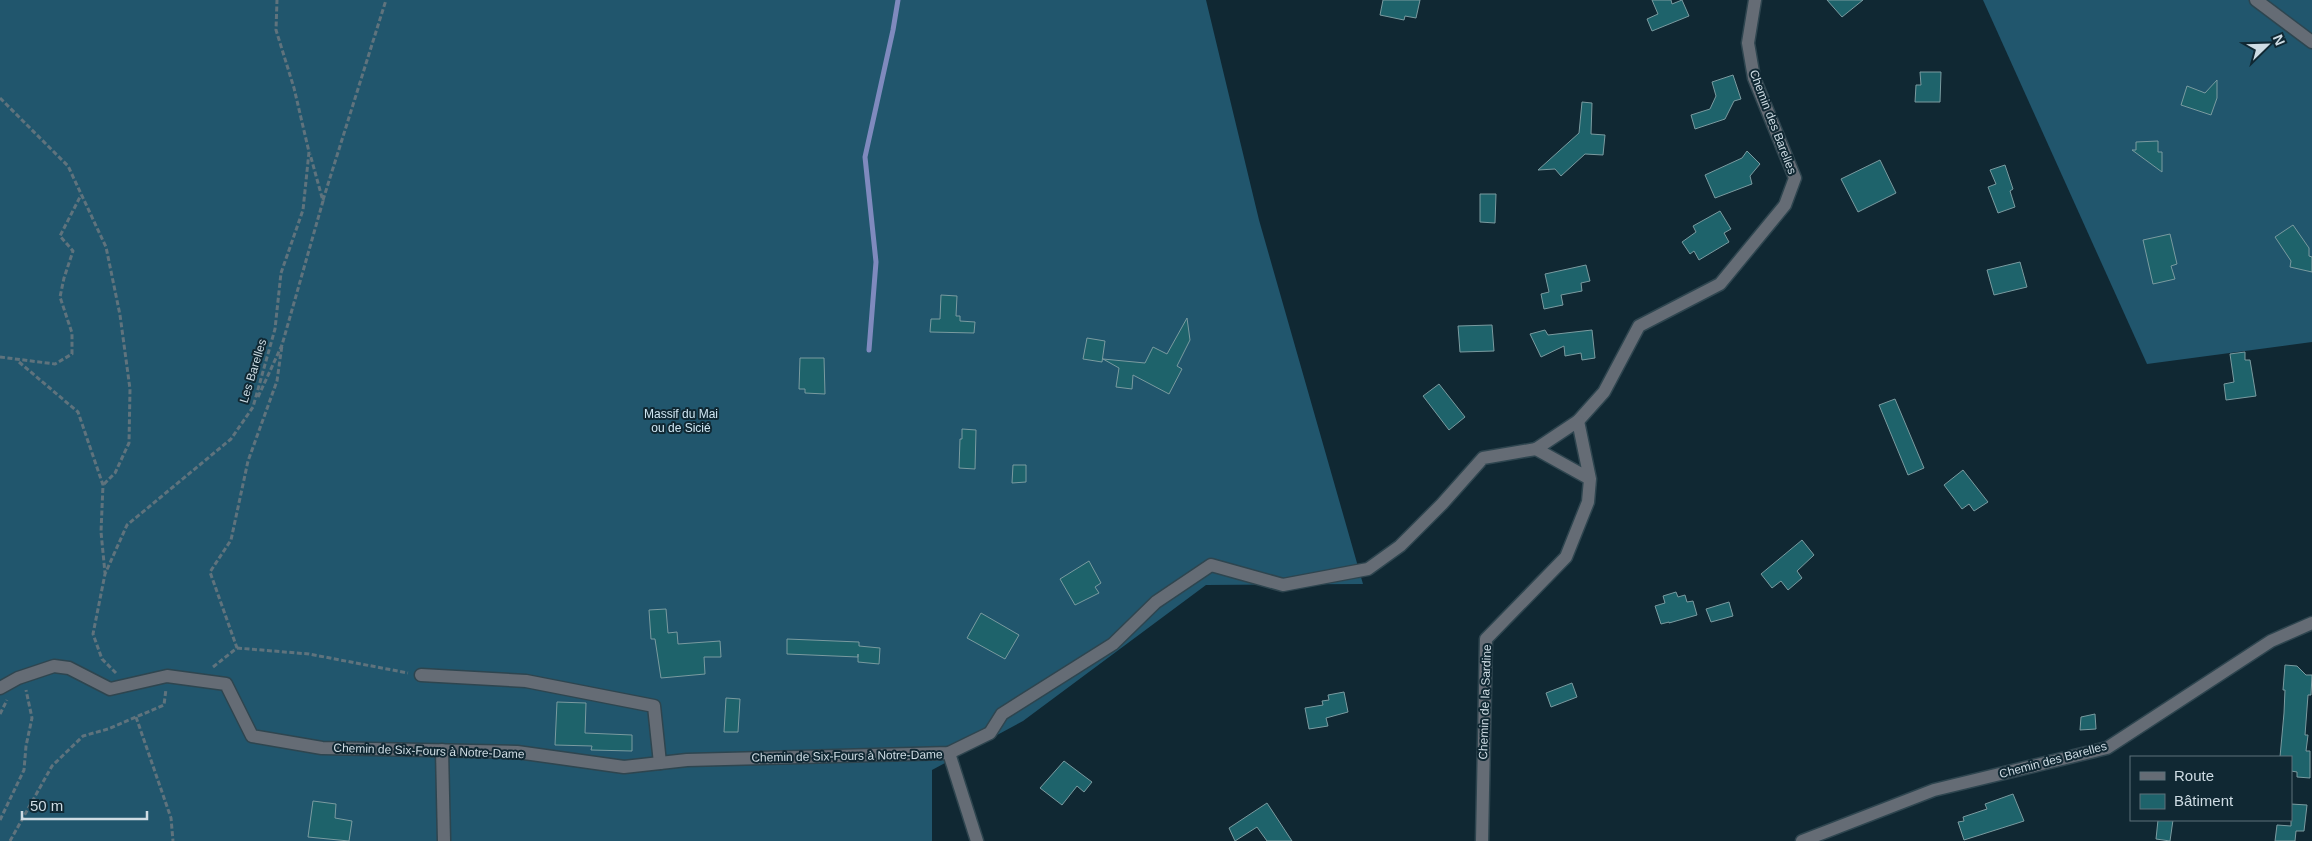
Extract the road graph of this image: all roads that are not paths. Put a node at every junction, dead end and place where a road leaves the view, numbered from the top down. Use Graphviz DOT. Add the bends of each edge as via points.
graph roads {
  1 [pos="1755,0"];
  2 [pos="2256,0"];
  3 [pos="2312,42"];
  4 [pos="1578,421"];
  5 [pos="1536,449"];
  6 [pos="1590,479"];
  7 [pos="2312,623"];
  8 [pos="421,675"];
  9 [pos="0,688"];
  10 [pos="442,750"];
  11 [pos="949,753"];
  12 [pos="660,763"];
  13 [pos="444,841"];
  14 [pos="977,841"];
  15 [pos="1482,841"];
  16 [pos="1802,841"];
  1 -- 4 [label="street, Chemin des Barelles" via="1748,43 1754,78 1795,178 1785,205 1720,284 1639,326 1604,392"];
  2 -- 3 [label="street"];
  4 -- 5 [label="street, Chemin des Barelles"];
  4 -- 6 [label="street, Chemin de la Sardine"];
  5 -- 6 [label="street"];
  5 -- 11 [label="street, Chemin de Six-Fours à Notre-Dame" via="1483,458 1400,546 1368,569 1283,585 1211,565 1156,602 1113,644 1002,714 990,733"];
  6 -- 15 [label="street, Chemin de la Sardine" via="1588,502 1566,557 1486,639"];
  7 -- 16 [label="street, Chemin des Barelles" via="2271,641 2107,748 1934,790"];
  8 -- 12 [label="street" via="526,681 654,706"];
  9 -- 10 [label="street, Chemin de Six-Fours à Notre-Dame" via="54,666 69,668 110,689 167,676 226,684 252,736 322,748"];
  10 -- 12 [label="street, Chemin de Six-Fours à Notre-Dame" via="518,752 624,767"];
  10 -- 13 [label="street"];
  11 -- 12 [label="street, Chemin de Six-Fours à Notre-Dame"];
  11 -- 14 [label="street"];
}
